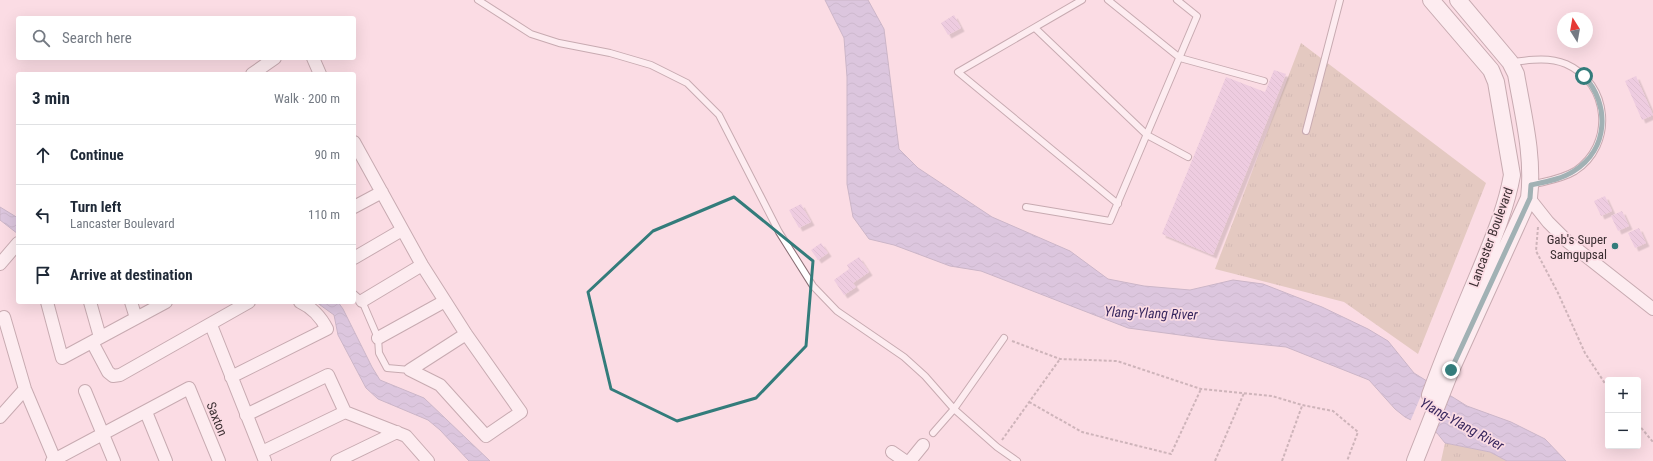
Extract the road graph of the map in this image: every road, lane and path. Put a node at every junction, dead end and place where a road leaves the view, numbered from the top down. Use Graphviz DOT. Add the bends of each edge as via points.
graph roads {
  1 [pos="478,0"];
  2 [pos="1082,0"];
  3 [pos="1108,0"];
  4 [pos="1177,0"];
  5 [pos="1340,0"];
  6 [pos="1431,0"];
  7 [pos="1458,0"];
  8 [pos="1035,28"];
  9 [pos="1180,58"];
  10 [pos="272,60"];
  11 [pos="314,60"];
  12 [pos="1510,62"];
  13 [pos="255,72"];
  14 [pos="319,72"];
  15 [pos="1264,81"];
  16 [pos="1306,131"];
  17 [pos="1147,135"];
  18 [pos="356,146"];
  19 [pos="1188,157"];
  20 [pos="382,192"];
  21 [pos="1533,198"];
  22 [pos="1118,204"];
  23 [pos="356,206"];
  24 [pos="1026,207"];
  25 [pos="402,230"];
  26 [pos="16,248"];
  27 [pos="356,257"];
  28 [pos="0,264"];
  29 [pos="422,265"];
  30 [pos="358,297"];
  31 [pos="445,301"];
  32 [pos="48,304"];
  33 [pos="90,304"];
  34 [pos="132,304"];
  35 [pos="162,304"];
  36 [pos="247,304"];
  37 [pos="304,304"];
  38 [pos="1653,309"];
  39 [pos="4,317"];
  40 [pos="136,318"];
  41 [pos="211,325"];
  42 [pos="9,334"];
  43 [pos="466,334"];
  44 [pos="378,338"];
  45 [pos="1004,338"];
  46 [pos="96,340"];
  47 [pos="0,344"];
  48 [pos="1060,359"];
  49 [pos="1447,366"];
  50 [pos="410,370"];
  51 [pos="231,377"];
  52 [pos="1605,383"];
  53 [pos="25,389"];
  54 [pos="1200,389"];
  55 [pos="85,391"];
  56 [pos="1244,393"];
  57 [pos="1029,402"];
  58 [pos="1302,405"];
  59 [pos="954,409"];
  60 [pos="146,412"];
  61 [pos="345,412"];
  62 [pos="246,415"];
  63 [pos="0,417"];
  64 [pos="1641,428"];
  65 [pos="397,432"];
  66 [pos="933,433"];
  67 [pos="103,434"];
  68 [pos="1421,436"];
  69 [pos="1653,442"];
  70 [pos="923,445"];
  71 [pos="997,447"];
  72 [pos="892,452"];
  73 [pos="264,457"];
  74 [pos="54,460"];
  75 [pos="114,461"];
  76 [pos="166,461"];
  77 [pos="219,461"];
  78 [pos="337,461"];
  79 [pos="428,461"];
  80 [pos="905,461"];
  81 [pos="910,461"];
  82 [pos="1017,461"];
  83 [pos="1215,461"];
  84 [pos="1282,461"];
  85 [pos="1347,461"];
  86 [pos="1403,461"];
  87 [pos="1416,461"];
  1 -- 59 [label="lane" via="531,34 651,65 687,83 719,115 780,232 813,286 837,311 904,357"];
  2 -- 8 [label="lane"];
  3 -- 9 [label="lane"];
  4 -- 9 [label="lane" via="1197,16"];
  5 -- 16 [label="lane"];
  6 -- 49 [label="main road, Lancaster Boulevard" via="1491,70 1496,82 1512,175 1510,190"];
  7 -- 12 [label="main road, Lancaster Boulevard"];
  8 -- 17 [label="lane"];
  8 -- 22 [label="lane" via="958,72"];
  9 -- 15 [label="lane"];
  9 -- 17 [label="lane"];
  10 -- 13 [label="street"];
  11 -- 14 [label="street"];
  12 -- 21 [label="main road, Lancaster Boulevard" via="1516,74 1531,158"];
  12 -- 21 [label="lane" via="1548,59 1568,65 1591,83 1602,111 1603,121 1595,150 1583,165"];
  17 -- 19 [label="lane"];
  17 -- 22 [label="lane"];
  18 -- 20 [label="street"];
  20 -- 23 [label="street"];
  20 -- 25 [label="street"];
  21 -- 38 [label="street" via="1568,242"];
  21 -- 49 [label="main road, Lancaster Boulevard"];
  21 -- 52 [label="path" via="1536,251 1585,353"];
  22 -- 24 [label="lane" via="1110,221"];
  25 -- 27 [label="street"];
  25 -- 29 [label="street"];
  26 -- 28 [label="street"];
  29 -- 30 [label="street"];
  29 -- 31 [label="street"];
  30 -- 44 [label="lane"];
  31 -- 43 [label="street"];
  31 -- 44 [label="street"];
  32 -- 46 [label="street" via="62,358"];
  33 -- 46 [label="street"];
  34 -- 40 [label="street"];
  35 -- 40 [label="street"];
  36 -- 41 [label="street"];
  37 -- 51 [label="street" via="321,318 326,329"];
  39 -- 42 [label="street"];
  40 -- 46 [label="street"];
  41 -- 46 [label="street" via="120,375 113,376 108,372"];
  41 -- 51 [label="street"];
  42 -- 47 [label="street"];
  42 -- 53 [label="street"];
  43 -- 50 [label="street"];
  43 -- 50 [label="street" via="521,412 486,436 440,385"];
  44 -- 50 [label="lane" via="379,353 387,368"];
  45 -- 48 [label="path"];
  45 -- 59 [label="lane"];
  48 -- 54 [label="path" via="1117,361"];
  48 -- 57 [label="path"];
  49 -- 68 [label="main road, Lancaster Boulevard"];
  51 -- 62 [label="street"];
  53 -- 63 [label="street"];
  53 -- 74 [label="street"];
  54 -- 56 [label="path"];
  54 -- 57 [label="path" via="1171,454 1082,432"];
  55 -- 67 [label="street"];
  56 -- 58 [label="path" via="1272,396"];
  56 -- 83 [label="path"];
  57 -- 71 [label="path"];
  58 -- 84 [label="path"];
  58 -- 85 [label="path" via="1333,411 1358,432"];
  59 -- 66 [label="lane"];
  59 -- 71 [label="lane"];
  60 -- 67 [label="street"];
  60 -- 76 [label="street"];
  60 -- 77 [label="street, Saxton" via="189,388"];
  61 -- 62 [label="street" via="328,375"];
  61 -- 65 [label="street"];
  61 -- 73 [label="street"];
  62 -- 73 [label="street"];
  64 -- 69 [label="path"];
  65 -- 78 [label="street"];
  65 -- 79 [label="street" via="406,436"];
  67 -- 74 [label="street"];
  67 -- 75 [label="street"];
  68 -- 86 [label="main road, Lancaster Boulevard"];
  68 -- 87 [label="main road, Lancaster Boulevard"];
  70 -- 81 [label="street"];
  71 -- 82 [label="lane"];
  72 -- 80 [label="street"];
}
